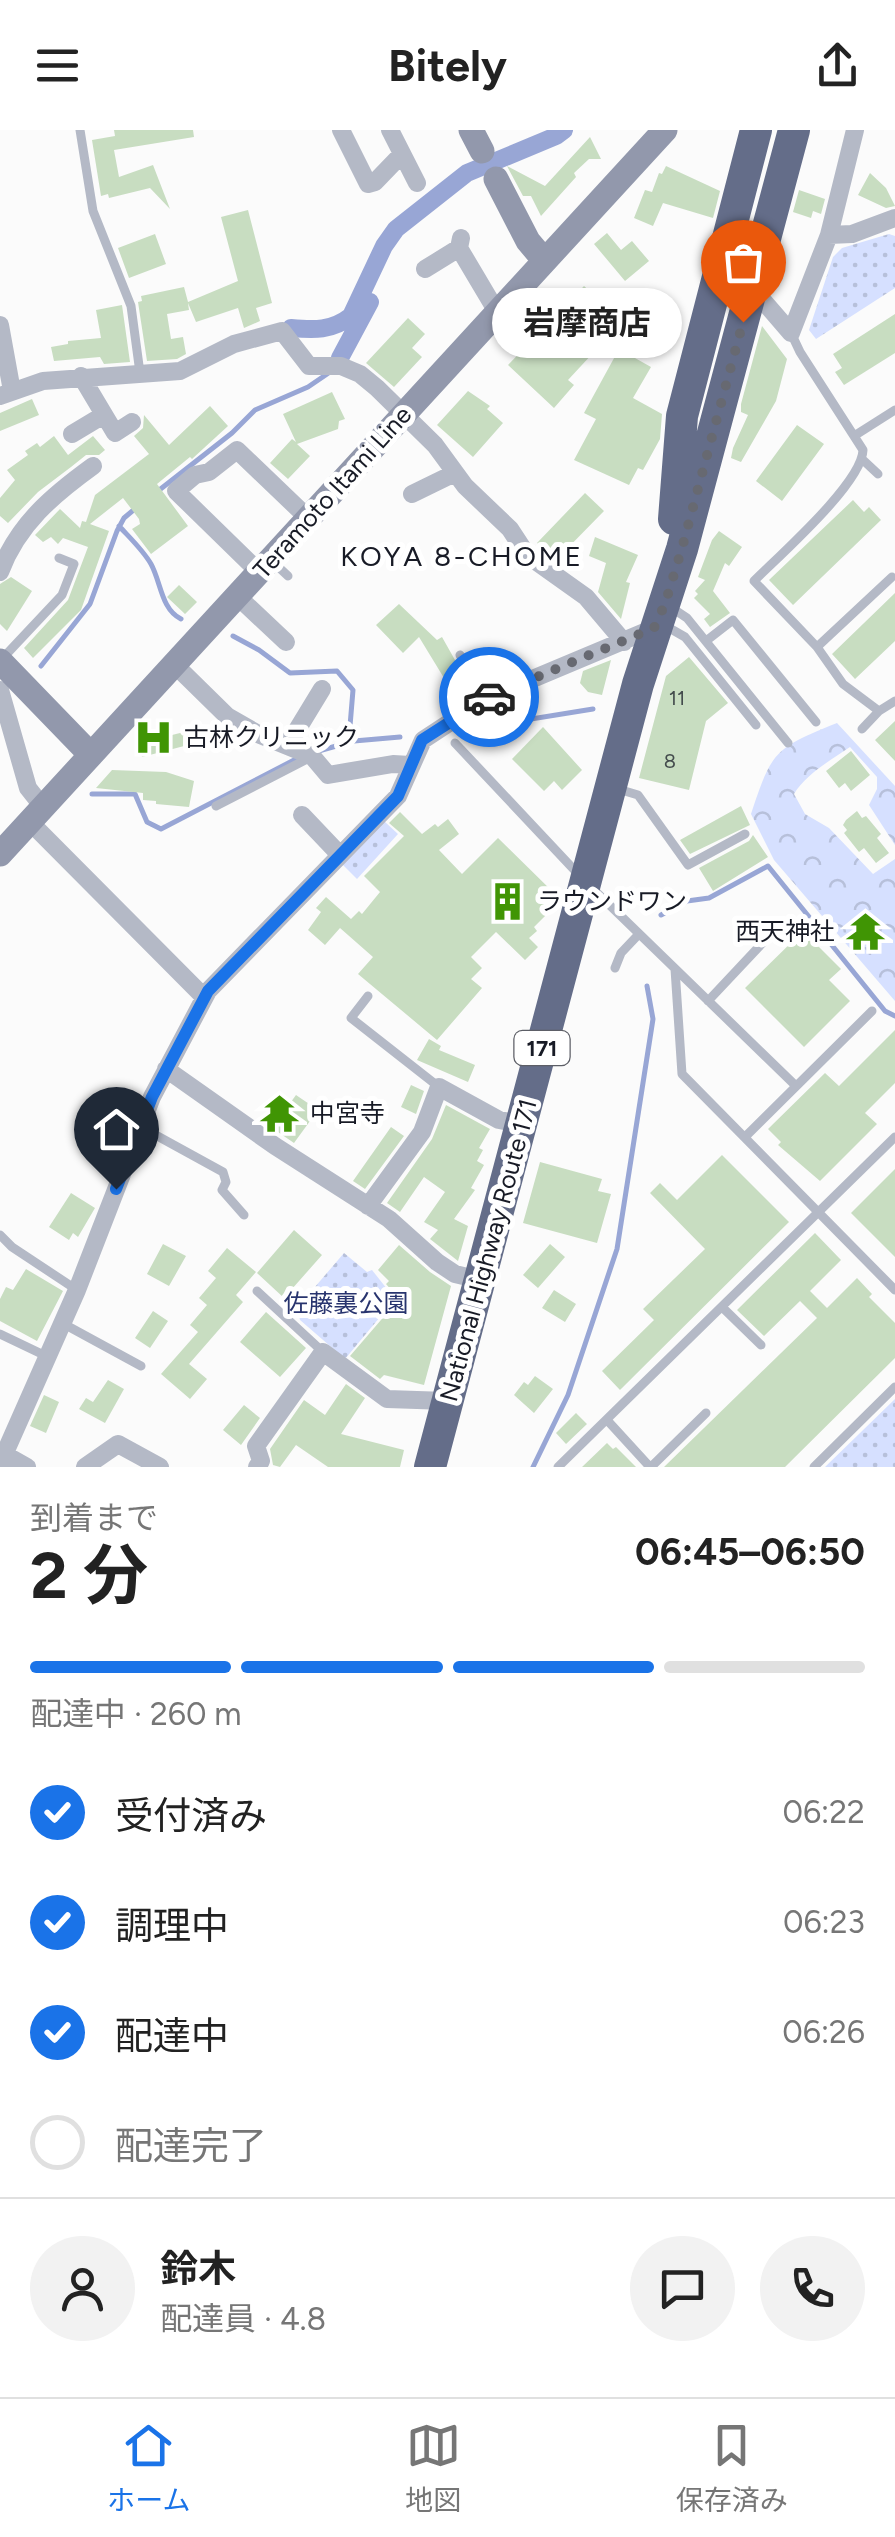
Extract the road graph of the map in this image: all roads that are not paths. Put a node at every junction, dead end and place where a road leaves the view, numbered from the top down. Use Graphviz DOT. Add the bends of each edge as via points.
graph roads {
  1 [pos="80,130"];
  2 [pos="341,130"];
  3 [pos="390,130"];
  4 [pos="665,130"];
  5 [pos="756,130"];
  6 [pos="774,130"];
  7 [pos="794,130"];
  8 [pos="855,130"];
  9 [pos="476,140"];
  10 [pos="402,154"];
  11 [pos="496,179"];
  12 [pos="418,183"];
  13 [pos="895,218"];
  14 [pos="828,235"];
  15 [pos="544,260"];
  16 [pos="425,269"];
  17 [pos="752,288"];
  18 [pos="497,312"];
  19 [pos="0,325"];
  20 [pos="791,333"];
  21 [pos="140,375"];
  22 [pos="81,376"];
  23 [pos="6,394"];
  24 [pos="895,410"];
  25 [pos="403,414"];
  26 [pos="102,416"];
  27 [pos="132,422"];
  28 [pos="72,434"];
  29 [pos="854,436"];
  30 [pos="862,460"];
  31 [pos="94,466"];
  32 [pos="456,472"];
  33 [pos="878,474"];
  34 [pos="412,494"];
  35 [pos="308,518"];
  36 [pos="674,519"];
  37 [pos="6,539"];
  38 [pos="58,558"];
  39 [pos="272,569"];
  40 [pos="0,572"];
  41 [pos="892,578"];
  42 [pos="237,596"];
  43 [pos="650,624"];
  44 [pos="706,641"];
  45 [pos="286,642"];
  46 [pos="816,648"];
  47 [pos="460,654"];
  48 [pos="0,661"];
  49 [pos="174,664"];
  50 [pos="322,689"];
  51 [pos="0,690"];
  52 [pos="487,698"];
  53 [pos="895,701"];
  54 [pos="879,711"];
  55 [pos="816,722"];
  56 [pos="756,725"];
  57 [pos="862,729"];
  58 [pos="455,743"];
  59 [pos="788,743"];
  60 [pos="285,744"];
  61 [pos="91,755"];
  62 [pos="312,756"];
  63 [pos="410,765"];
  64 [pos="611,787"];
  65 [pos="216,806"];
  66 [pos="36,814"];
  67 [pos="302,814"];
  68 [pos="745,834"];
  69 [pos="0,854"];
  70 [pos="340,855"];
  71 [pos="586,882"];
  72 [pos="639,934"];
  73 [pos="770,935"];
  74 [pos="615,968"];
  75 [pos="675,969"];
  76 [pos="368,996"];
  77 [pos="204,997"];
  78 [pos="708,1001"];
  79 [pos="872,1012"];
  80 [pos="166,1069"];
  81 [pos="796,1086"];
  82 [pos="439,1087"];
  83 [pos="522,1124"];
  84 [pos="141,1126"];
  85 [pos="745,1137"];
  86 [pos="895,1137"];
  87 [pos="368,1206"];
  88 [pos="818,1213"];
  89 [pos="244,1215"];
  90 [pos="0,1235"];
  91 [pos="480,1280"];
  92 [pos="77,1290"];
  93 [pos="895,1290"];
  94 [pos="257,1291"];
  95 [pos="722,1307"];
  96 [pos="62,1323"];
  97 [pos="0,1334"];
  98 [pos="761,1346"];
  99 [pos="324,1352"];
  100 [pos="46,1356"];
  101 [pos="142,1366"];
  102 [pos="895,1387"];
  103 [pos="448,1401"];
  104 [pos="706,1413"];
  105 [pos="607,1420"];
  106 [pos="2,1459"];
  107 [pos="28,1467"];
  108 [pos="85,1467"];
  109 [pos="160,1467"];
  110 [pos="257,1467"];
  111 [pos="430,1467"];
  112 [pos="558,1467"];
  113 [pos="651,1467"];
  114 [pos="814,1467"];
  1 -- 21 [label="lane" via="93,211 131,306"];
  2 -- 10 [label="street" via="368,184"];
  3 -- 10 [label="street"];
  4 -- 15 [label="main road, Teramoto Itami Line"];
  5 -- 36 [label="highway" via="682,416"];
  6 -- 36 [label="highway, National Highway Route 171 / 171"];
  7 -- 17 [label="highway, National Highway Route 171 / 171"];
  8 -- 14 [label="street"];
  9 -- 11 [label="street"];
  10 -- 12 [label="street"];
  11 -- 15 [label="main road"];
  13 -- 14 [label="street"];
  14 -- 20 [label="street"];
  15 -- 18 [label="main road, Teramoto Itami Line"];
  16 -- 18 [label="street" via="460,243"];
  17 -- 20 [label="street"];
  17 -- 43 [label="highway, National Highway Route 171 / 171"];
  18 -- 25 [label="main road, Teramoto Itami Line"];
  19 -- 23 [label="street"];
  20 -- 29 [label="lane"];
  21 -- 22 [label="street"];
  21 -- 25 [label="street" via="186,369 234,344 282,330 309,366 360,374"];
  22 -- 23 [label="street"];
  22 -- 26 [label="street"];
  24 -- 29 [label="lane"];
  25 -- 32 [label="street"];
  25 -- 35 [label="main road, Teramoto Itami Line"];
  26 -- 27 [label="street" via="115,432"];
  26 -- 28 [label="street"];
  29 -- 30 [label="lane"];
  30 -- 33 [label="lane"];
  30 -- 46 [label="lane" via="825,510 754,581"];
  31 -- 37 [label="street"];
  32 -- 34 [label="street"];
  32 -- 43 [label="street" via="528,555 586,596"];
  35 -- 39 [label="main road, Teramoto Itami Line"];
  35 -- 39 [label="street" via="237,450 176,491"];
  36 -- 43 [label="highway, National Highway Route 171 / 171"];
  37 -- 40 [label="street"];
  38 -- 48 [label="lane" via="74,564 62,595"];
  39 -- 42 [label="main road, Teramoto Itami Line"];
  41 -- 46 [label="lane"];
  42 -- 45 [label="street"];
  42 -- 49 [label="main road, Teramoto Itami Line"];
  43 -- 44 [label="lane" via="687,618"];
  43 -- 52 [label="street"];
  43 -- 56 [label="lane" via="684,637"];
  43 -- 64 [label="highway, National Highway Route 171 / 171"];
  44 -- 55 [label="lane" via="733,620"];
  44 -- 59 [label="lane"];
  46 -- 54 [label="lane" via="843,684"];
  47 -- 52 [label="lane"];
  48 -- 61 [label="main road"];
  49 -- 60 [label="street" via="227,716"];
  49 -- 61 [label="main road, Teramoto Itami Line"];
  50 -- 60 [label="street"];
  51 -- 66 [label="street"];
  52 -- 63 [label="street" via="422,740"];
  53 -- 54 [label="lane"];
  54 -- 57 [label="lane"];
  58 -- 71 [label="lane"];
  60 -- 62 [label="street"];
  61 -- 66 [label="main road, Teramoto Itami Line"];
  62 -- 63 [label="street" via="332,776"];
  62 -- 65 [label="lane"];
  63 -- 70 [label="street" via="398,796"];
  64 -- 68 [label="lane" via="638,795 692,870"];
  64 -- 71 [label="highway, National Highway Route 171 / 171"];
  66 -- 69 [label="main road, Teramoto Itami Line"];
  66 -- 77 [label="street"];
  67 -- 70 [label="street"];
  70 -- 77 [label="street"];
  71 -- 72 [label="lane"];
  71 -- 83 [label="highway, National Highway Route 171 / 171"];
  72 -- 74 [label="lane"];
  72 -- 75 [label="lane"];
  73 -- 78 [label="lane"];
  75 -- 78 [label="lane"];
  75 -- 85 [label="lane" via="682,1074"];
  76 -- 82 [label="lane" via="351,1018"];
  77 -- 80 [label="street"];
  78 -- 81 [label="lane"];
  79 -- 81 [label="lane"];
  80 -- 84 [label="street"];
  80 -- 87 [label="street"];
  81 -- 85 [label="lane"];
  82 -- 83 [label="street" via="499,1120"];
  82 -- 87 [label="street" via="422,1132"];
  83 -- 91 [label="highway, National Highway Route 171 / 171"];
  84 -- 89 [label="lane" via="223,1172 222,1190"];
  84 -- 92 [label="street"];
  85 -- 88 [label="lane"];
  86 -- 88 [label="lane"];
  87 -- 91 [label="street" via="436,1262"];
  88 -- 93 [label="lane"];
  88 -- 95 [label="lane"];
  90 -- 92 [label="lane"];
  91 -- 103 [label="highway, National Highway Route 171 / 171"];
  92 -- 96 [label="street"];
  94 -- 99 [label="lane"];
  95 -- 98 [label="lane"];
  95 -- 105 [label="lane"];
  96 -- 100 [label="street"];
  96 -- 101 [label="lane"];
  97 -- 100 [label="lane"];
  99 -- 103 [label="street" via="387,1400"];
  99 -- 110 [label="street" via="256,1446"];
  100 -- 106 [label="street"];
  102 -- 114 [label="lane"];
  103 -- 111 [label="highway, National Highway Route 171 / 171"];
  104 -- 113 [label="lane"];
  105 -- 112 [label="lane"];
  105 -- 113 [label="lane"];
  106 -- 107 [label="street"];
  108 -- 109 [label="street" via="118,1444"];
}
